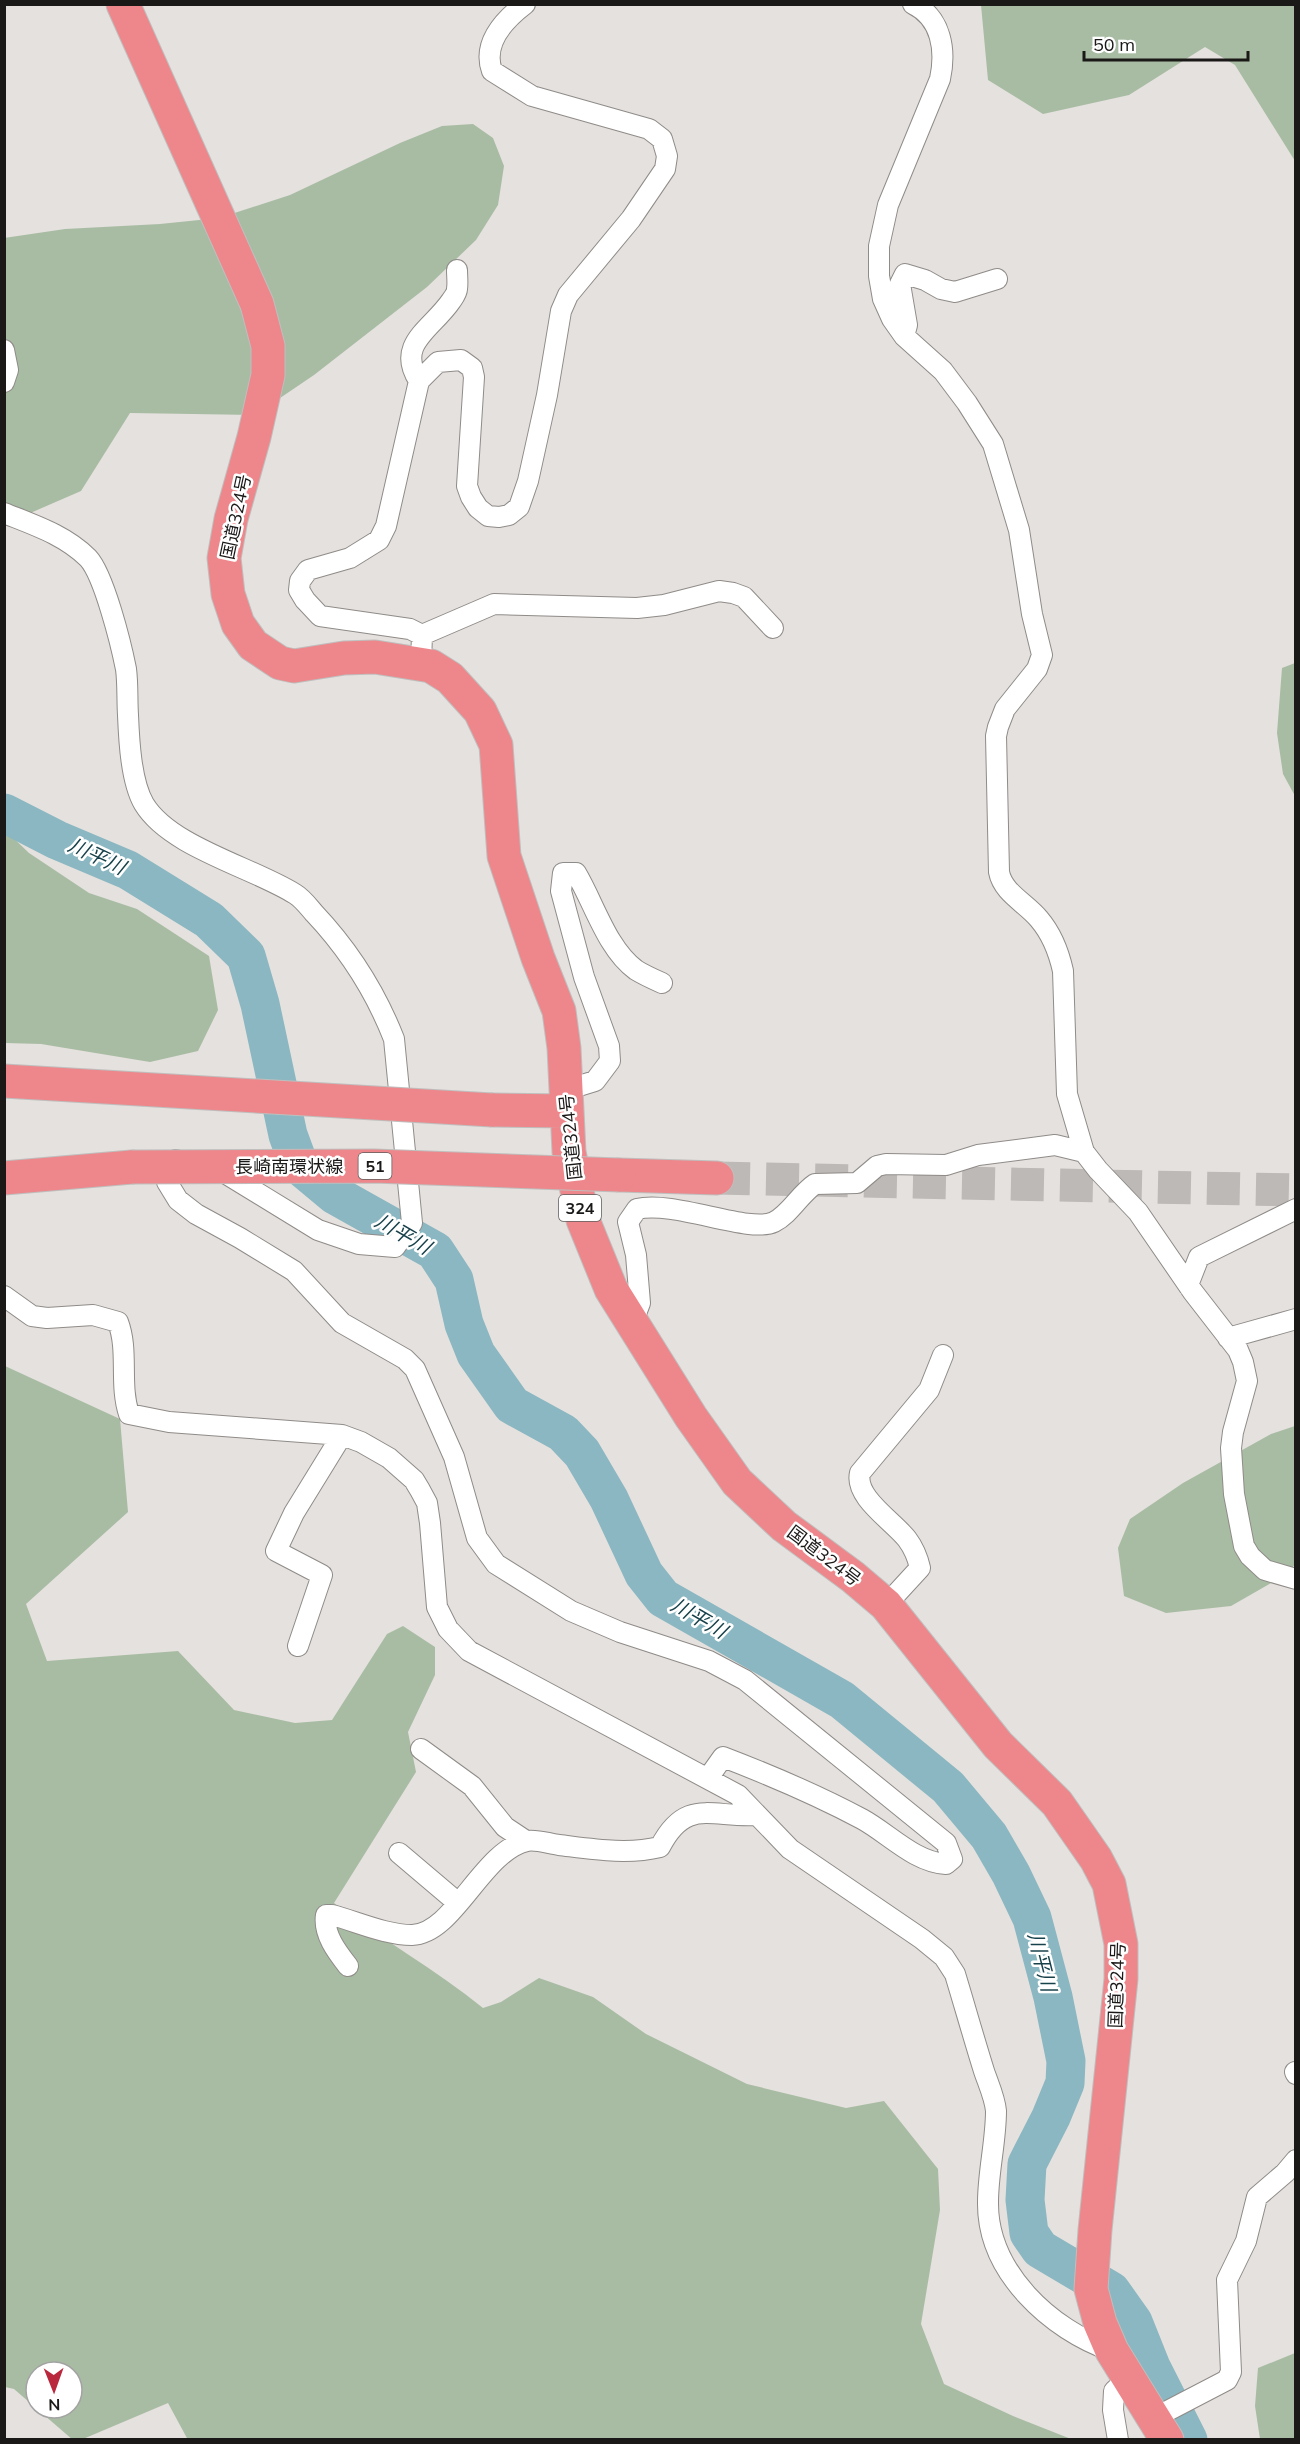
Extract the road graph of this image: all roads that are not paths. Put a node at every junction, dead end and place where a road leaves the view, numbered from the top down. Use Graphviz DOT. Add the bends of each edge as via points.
graph roads {
  1 [pos="123,4"];
  2 [pos="525,4"];
  3 [pos="913,4"];
  4 [pos="457,270"];
  5 [pos="997,279"];
  6 [pos="904,336"];
  7 [pos="4,350"];
  8 [pos="419,381"];
  9 [pos="4,382"];
  10 [pos="4,513"];
  11 [pos="773,628"];
  12 [pos="422,649"];
  13 [pos="662,983"];
  14 [pos="4,1081"];
  15 [pos="567,1101"];
  16 [pos="1084,1152"];
  17 [pos="132,1167"];
  18 [pos="4,1171"];
  19 [pos="4,1178"];
  20 [pos="717,1178"];
  21 [pos="1296,1209"];
  22 [pos="1188,1286"];
  23 [pos="4,1296"];
  24 [pos="1296,1319"];
  25 [pos="632,1324"];
  26 [pos="1228,1338"];
  27 [pos="943,1355"];
  28 [pos="342,1435"];
  29 [pos="1296,1579"];
  30 [pos="886,1605"];
  31 [pos="298,1646"];
  32 [pos="421,1749"];
  33 [pos="708,1778"];
  34 [pos="757,1815"];
  35 [pos="526,1841"];
  36 [pos="399,1853"];
  37 [pos="458,1903"];
  38 [pos="348,1966"];
  39 [pos="1296,2160"];
  40 [pos="1120,2365"];
  41 [pos="1160,2428"];
  42 [pos="1118,2439"];
  1 -- 12 [label="highway, 国道324号 / 324" via="257,304 268,346 265,391 224,558 228,594 238,624 260,651 294,666"];
  2 -- 8 [label="street" via="509,17 493,40 488,52 492,71 532,96 649,129 662,139 667,156 665,169 631,219 568,295 561,311 528,481 515,512 488,516 478,508 467,486 472,368 461,360 438,362"];
  3 -- 6 [label="street" via="933,24 943,43 944,61 888,205 879,246 883,298"];
  4 -- 8 [label="street" via="458,291 414,343 410,357"];
  5 -- 6 [label="street" via="955,292 905,274 900,284 907,325"];
  6 -- 16 [label="street" via="943,371 993,444 1019,530 1042,655 1037,669 1005,710 998,727 999,872 1001,882 1039,919 1059,954 1063,971 1067,1094"];
  7 -- 9 [label="street" via="8,370"];
  8 -- 12 [label="street" via="386,526 379,540 350,558 308,570 299,590 320,616 410,629"];
  10 -- 33 [label="street" via="59,535 89,559 102,580 126,670 131,757 144,803 164,826 221,860 262,875 297,895 354,962 384,1014 393,1039 412,1223 395,1246 359,1244 318,1230 202,1160 177,1160 170,1168 167,1182 178,1200 294,1271 342,1323 405,1359 415,1369 454,1457 477,1538 496,1564 571,1611 620,1632 709,1661 745,1680 946,1843 952,1859 936,1864 831,1803 723,1757"];
  11 -- 12 [label="street" via="744,597 719,591 637,608 494,604"];
  12 -- 15 [label="highway, 国道324号 / 324" via="431,666 450,678 480,711 496,745 504,856 559,1011"];
  13 -- 15 [label="street" via="635,969 621,954 576,873 563,873 561,891 584,976 609,1046 610,1061 595,1081"];
  14 -- 15 [label="highway, bridge" via="492,1110"];
  15 -- 25 [label="highway, 国道324号 / 324" via="569,1152 583,1220 611,1289"];
  16 -- 22 [label="street" via="1138,1212"];
  16 -- 25 [label="street" via="1055,1145 978,1155 946,1165 877,1166 857,1183 815,1184 774,1222 752,1224 688,1211 648,1206 637,1209 628,1222 636,1255 640,1303"];
  17 -- 18 [label="highway, 長崎南環状線 / 51"];
  17 -- 19 [label="highway, 51"];
  17 -- 20 [label="highway, 長崎南環状線 / 51, bridge" via="374,1166"];
  21 -- 22 [label="street" via="1200,1257"];
  22 -- 26 [label="street"];
  23 -- 28 [label="street" via="32,1316 93,1315 118,1322 123,1336 125,1402 129,1414 169,1422"];
  24 -- 26 [label="street"];
  25 -- 30 [label="highway, 国道324号 / 324" via="737,1482 784,1526"];
  26 -- 29 [label="street" via="1243,1362 1247,1381 1231,1448 1234,1494 1244,1546 1265,1570"];
  27 -- 30 [label="street" via="929,1390 860,1473 866,1497 908,1540 920,1569"];
  28 -- 31 [label="street" via="276,1551 322,1575"];
  28 -- 33 [label="street" via="389,1458 420,1490 427,1503 437,1607 448,1629 469,1651"];
  30 -- 40 [label="highway, 国道324号 / 324" via="998,1745 1057,1803 1109,1884 1121,1944 1121,1979 1091,2289 1100,2323"];
  32 -- 35 [label="street" via="472,1786 506,1827"];
  33 -- 34 [label="street" via="738,1795"];
  34 -- 35 [label="street" via="697,1814 681,1819 669,1829 660,1847 636,1852"];
  34 -- 40 [label="street" via="789,1850 879,1909 944,1958 955,1974 996,2109 988,2203 996,2249 1017,2282 1058,2323"];
  35 -- 37 [label="street" via="500,1856"];
  36 -- 37 [label="street"];
  37 -- 38 [label="street" via="434,1927 414,1935 326,1915 327,1931"];
  39 -- 41 [label="street" via="1257,2197 1246,2241 1227,2280 1231,2373 1227,2380"];
  40 -- 41 [label="highway, 国道324号 / 324"];
  40 -- 42 [label="street" via="1113,2410"];
}
